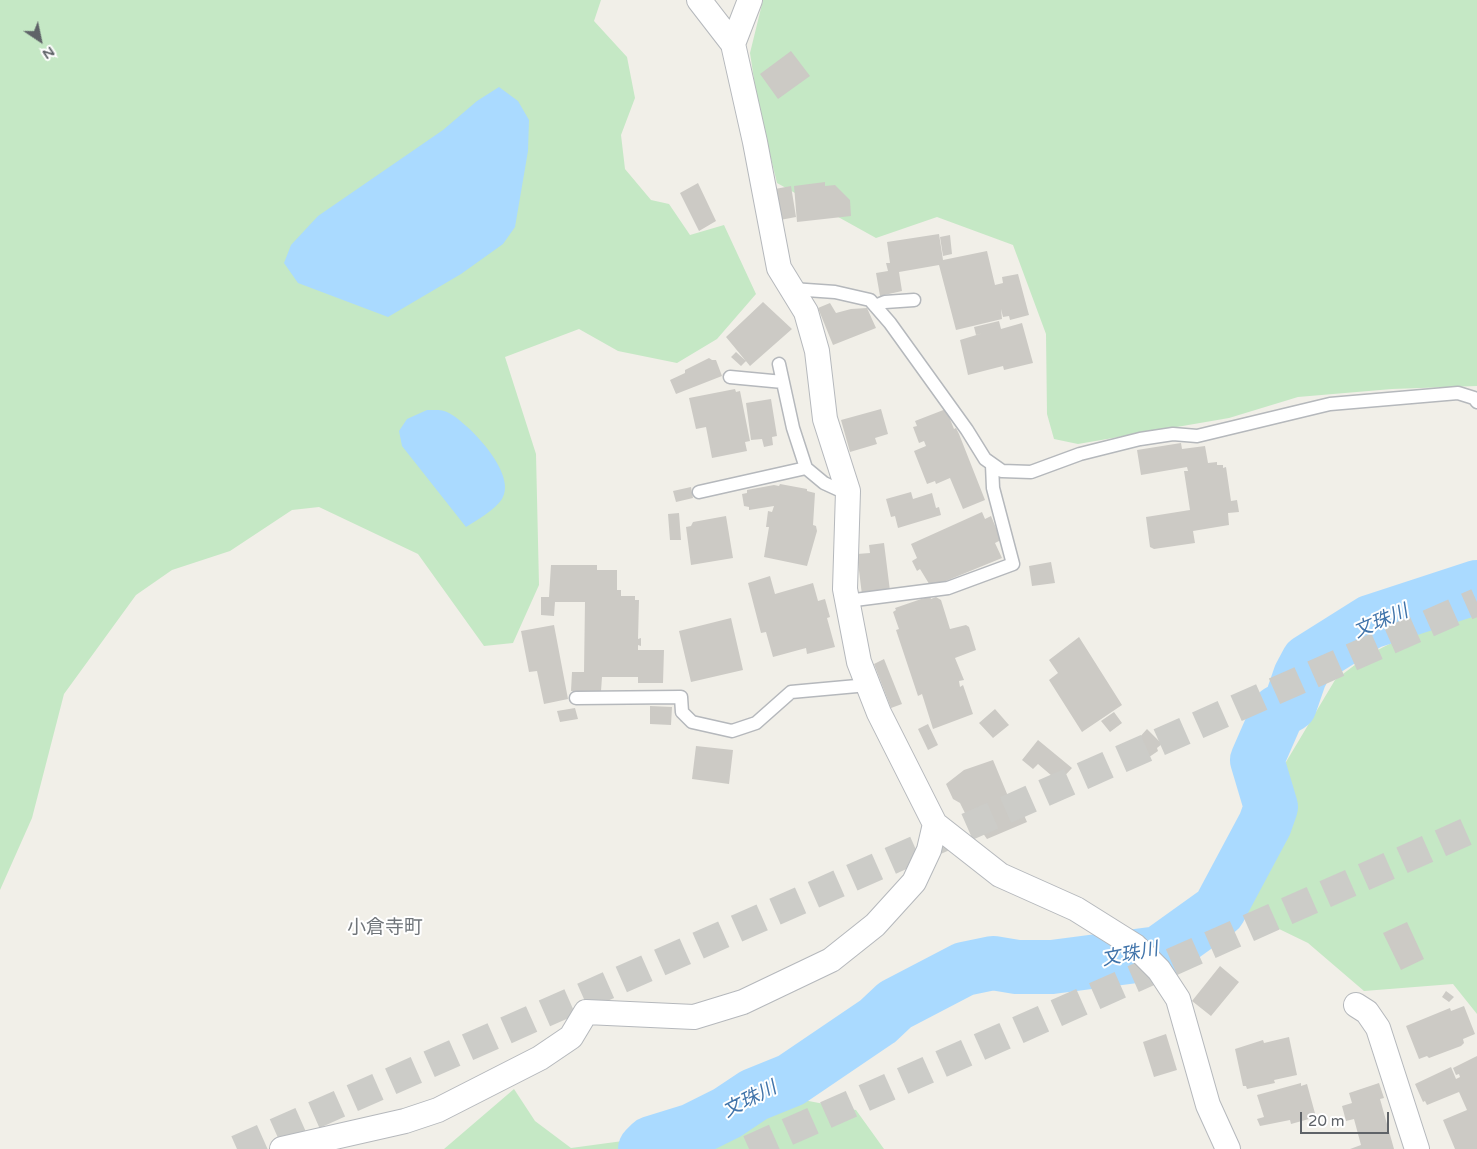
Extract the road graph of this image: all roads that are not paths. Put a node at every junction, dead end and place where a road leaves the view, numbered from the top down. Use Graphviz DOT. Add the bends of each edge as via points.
graph roads {
  1 [pos="699,0"];
  2 [pos="750,0"];
  3 [pos="733,44"];
  4 [pos="792,289"];
  5 [pos="914,300"];
  6 [pos="875,306"];
  7 [pos="779,364"];
  8 [pos="730,377"];
  9 [pos="783,382"];
  10 [pos="1477,402"];
  11 [pos="992,465"];
  12 [pos="806,468"];
  13 [pos="699,492"];
  14 [pos="848,494"];
  15 [pos="847,601"];
  16 [pos="868,685"];
  17 [pos="576,698"];
  18 [pos="935,824"];
  19 [pos="1356,1005"];
  20 [pos="282,1149"];
  21 [pos="1228,1149"];
  22 [pos="1417,1149"];
  1 -- 3 [label="street"];
  2 -- 3 [label="street"];
  3 -- 4 [label="street" via="779,268"];
  4 -- 6 [label="lane" via="835,292 870,300"];
  4 -- 14 [label="street" via="806,312 817,351 825,419"];
  5 -- 6 [label="lane"];
  6 -- 11 [label="lane" via="967,430 985,460"];
  7 -- 9 [label="lane"];
  8 -- 9 [label="lane"];
  9 -- 12 [label="lane"];
  10 -- 11 [label="lane" via="1458,393 1330,404 1198,436 1173,434 1140,439 1080,454 1031,472 1002,472"];
  11 -- 15 [label="lane" via="992,488 1013,564 948,588"];
  12 -- 13 [label="lane"];
  12 -- 14 [label="lane" via="824,483"];
  14 -- 15 [label="street"];
  15 -- 16 [label="street" via="859,662"];
  16 -- 17 [label="lane" via="791,692 756,723 732,731 692,722 682,712 681,697"];
  16 -- 18 [label="street"];
  18 -- 20 [label="street" via="929,850 914,882 876,925 831,960 743,1002 694,1016 586,1012 571,1037 540,1058 438,1110"];
  18 -- 21 [label="street" via="1000,875 1076,909 1135,946 1159,970 1178,1000 1208,1105"];
  19 -- 22 [label="street" via="1367,1012 1378,1028"];
}
